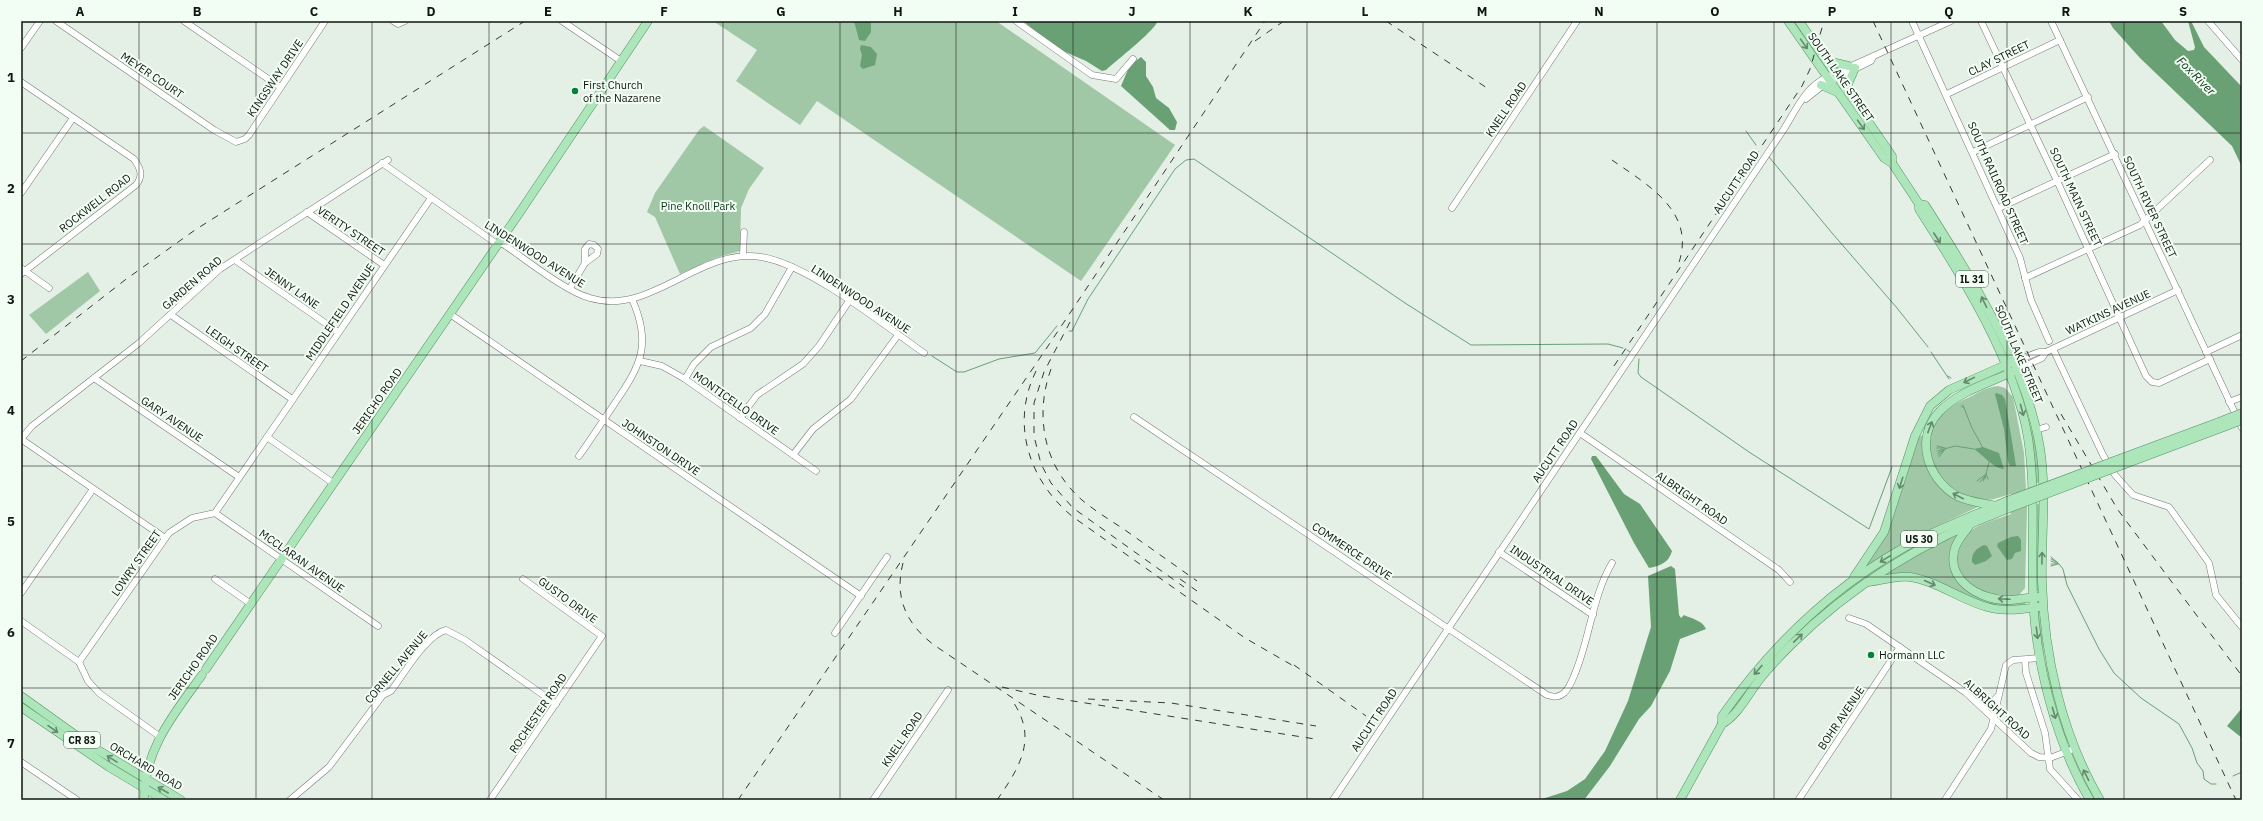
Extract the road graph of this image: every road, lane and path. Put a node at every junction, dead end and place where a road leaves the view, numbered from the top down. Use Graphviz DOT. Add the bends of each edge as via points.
graph roads {
  1 [pos="40,21"];
  2 [pos="56,21"];
  3 [pos="184,21"];
  4 [pos="325,21"];
  5 [pos="393,21"];
  6 [pos="405,21"];
  7 [pos="562,21"];
  8 [pos="648,21"];
  9 [pos="1016,21"];
  10 [pos="1577,21"];
  11 [pos="1788,21"];
  12 [pos="1799,21"];
  13 [pos="1912,21"];
  14 [pos="1951,21"];
  15 [pos="1981,21"];
  16 [pos="2051,21"];
  17 [pos="2208,21"];
  18 [pos="1919,36"];
  19 [pos="2060,40"];
  20 [pos="21,48"];
  21 [pos="1133,59"];
  22 [pos="2242,60"];
  23 [pos="621,61"];
  24 [pos="1827,61"];
  25 [pos="1852,67"];
  26 [pos="2004,67"];
  27 [pos="1821,68"];
  28 [pos="1836,75"];
  29 [pos="1828,79"];
  30 [pos="21,82"];
  31 [pos="1819,83"];
  32 [pos="280,87"];
  33 [pos="1846,89"];
  34 [pos="1838,93"];
  35 [pos="1947,94"];
  36 [pos="2088,97"];
  37 [pos="73,118"];
  38 [pos="2030,124"];
  39 [pos="238,142"];
  40 [pos="1973,152"];
  41 [pos="2115,154"];
  42 [pos="388,160"];
  43 [pos="2210,160"];
  44 [pos="1892,163"];
  45 [pos="382,164"];
  46 [pos="2057,181"];
  47 [pos="21,193"];
  48 [pos="431,198"];
  49 [pos="1452,208"];
  50 [pos="1999,208"];
  51 [pos="307,212"];
  52 [pos="2146,221"];
  53 [pos="744,232"];
  54 [pos="497,244"];
  55 [pos="2089,249"];
  56 [pos="743,255"];
  57 [pos="234,260"];
  58 [pos="584,263"];
  59 [pos="384,265"];
  60 [pos="792,267"];
  61 [pos="22,271"];
  62 [pos="2025,278"];
  63 [pos="50,288"];
  64 [pos="570,288"];
  65 [pos="2178,290"];
  66 [pos="632,299"];
  67 [pos="849,301"];
  68 [pos="450,314"];
  69 [pos="171,315"];
  70 [pos="2120,317"];
  71 [pos="338,332"];
  72 [pos="898,335"];
  73 [pos="2242,335"];
  74 [pos="2049,341"];
  75 [pos="2049,351"];
  76 [pos="2206,352"];
  77 [pos="924,353"];
  78 [pos="2210,359"];
  79 [pos="640,361"];
  80 [pos="2010,368"];
  81 [pos="94,378"];
  82 [pos="685,379"];
  83 [pos="2242,397"];
  84 [pos="292,399"];
  85 [pos="2229,402"];
  86 [pos="2242,413"];
  87 [pos="1134,417"];
  88 [pos="740,418"];
  89 [pos="604,420"];
  90 [pos="2242,420"];
  91 [pos="2220,425"];
  92 [pos="2046,428"];
  93 [pos="2242,428"];
  94 [pos="2036,430"];
  95 [pos="1580,433"];
  96 [pos="267,437"];
  97 [pos="21,439"];
  98 [pos="793,455"];
  99 [pos="579,456"];
  100 [pos="816,471"];
  101 [pos="239,477"];
  102 [pos="333,483"];
  103 [pos="93,489"];
  104 [pos="2007,505"];
  105 [pos="1996,506"];
  106 [pos="215,513"];
  107 [pos="1971,522"];
  108 [pos="165,538"];
  109 [pos="1499,552"];
  110 [pos="887,558"];
  111 [pos="281,560"];
  112 [pos="1612,563"];
  113 [pos="215,579"];
  114 [pos="523,579"];
  115 [pos="1790,582"];
  116 [pos="1865,582"];
  117 [pos="1848,584"];
  118 [pos="21,594"];
  119 [pos="861,596"];
  120 [pos="2033,597"];
  121 [pos="2043,597"];
  122 [pos="251,604"];
  123 [pos="2043,606"];
  124 [pos="2034,607"];
  125 [pos="1594,615"];
  126 [pos="1849,618"];
  127 [pos="21,621"];
  128 [pos="378,626"];
  129 [pos="2242,627"];
  130 [pos="1448,629"];
  131 [pos="835,633"];
  132 [pos="602,636"];
  133 [pos="1900,647"];
  134 [pos="2040,658"];
  135 [pos="2024,660"];
  136 [pos="79,662"];
  137 [pos="948,690"];
  138 [pos="1999,694"];
  139 [pos="21,696"];
  140 [pos="1976,702"];
  141 [pos="556,704"];
  142 [pos="21,707"];
  143 [pos="1994,720"];
  144 [pos="1722,724"];
  145 [pos="159,736"];
  146 [pos="2071,750"];
  147 [pos="2050,758"];
  148 [pos="22,765"];
  149 [pos="146,779"];
  150 [pos="144,788"];
  151 [pos="1799,799"];
  152 [pos="77,800"];
  153 [pos="144,800"];
  154 [pos="164,800"];
  155 [pos="181,800"];
  156 [pos="290,800"];
  157 [pos="490,800"];
  158 [pos="873,800"];
  159 [pos="1333,800"];
  160 [pos="1680,800"];
  161 [pos="1945,800"];
  162 [pos="2078,800"];
  163 [pos="2090,800"];
  164 [pos="2100,800"];
  1 -- 20 [label="street"];
  2 -- 39 [label="street, MEYER COURT" via="214,130"];
  3 -- 32 [label="street"];
  4 -- 32 [label="street, KINGSWAY DRIVE"];
  5 -- 6 [label="street" via="398,24"];
  7 -- 23 [label="street"];
  8 -- 23 [label="main road, JERICHO ROAD"];
  9 -- 21 [label="street" via="1092,75 1116,79"];
  10 -- 49 [label="street, KNELL ROAD"];
  11 -- 27 [label="main road, SOUTH LAKE STREET / IL 31, one-way"];
  12 -- 24 [label="main road, SOUTH LAKE STREET / IL 31"];
  13 -- 18 [label="street, SOUTH RAILROAD STREET"];
  14 -- 18 [label="street, AUCUTT ROAD"];
  15 -- 26 [label="street, SOUTH MAIN STREET"];
  16 -- 19 [label="street, SOUTH RIVER STREET"];
  17 -- 22 [label="street"];
  18 -- 25 [label="street, AUCUTT ROAD" via="1894,50 1888,50"];
  18 -- 35 [label="street, SOUTH RAILROAD STREET"];
  19 -- 26 [label="street, CLAY STREET"];
  19 -- 36 [label="street, SOUTH RIVER STREET"];
  23 -- 54 [label="main road, JERICHO ROAD"];
  24 -- 25 [label="main road"];
  24 -- 28 [label="main road, SOUTH LAKE STREET / IL 31"];
  25 -- 28 [label="street, AUCUTT ROAD"];
  25 -- 33 [label="main road"];
  26 -- 35 [label="street, CLAY STREET"];
  26 -- 38 [label="street, SOUTH MAIN STREET"];
  27 -- 29 [label="main road, SOUTH LAKE STREET / IL 31"];
  27 -- 31 [label="main road"];
  28 -- 29 [label="street, AUCUTT ROAD"];
  28 -- 33 [label="main road, SOUTH LAKE STREET / IL 31"];
  29 -- 31 [label="street, AUCUTT ROAD"];
  29 -- 34 [label="main road, SOUTH LAKE STREET / IL 31"];
  30 -- 37 [label="street, ROCKWELL ROAD"];
  31 -- 34 [label="main road"];
  31 -- 95 [label="street, AUCUTT ROAD" via="1799,105"];
  32 -- 39 [label="street, KINGSWAY DRIVE" via="248,135"];
  33 -- 44 [label="main road, SOUTH LAKE STREET / IL 31" via="1892,156"];
  34 -- 44 [label="main road, SOUTH LAKE STREET / IL 31, one-way" via="1884,158"];
  35 -- 40 [label="street, SOUTH RAILROAD STREET"];
  36 -- 38 [label="street"];
  36 -- 41 [label="street, SOUTH RIVER STREET"];
  37 -- 47 [label="street"];
  37 -- 61 [label="street, ROCKWELL ROAD" via="134,159 141,169 140,180"];
  38 -- 40 [label="street"];
  38 -- 46 [label="street, SOUTH MAIN STREET"];
  40 -- 50 [label="street, SOUTH RAILROAD STREET"];
  41 -- 46 [label="street"];
  41 -- 52 [label="street, SOUTH RIVER STREET"];
  42 -- 45 [label="street, GARDEN ROAD"];
  43 -- 52 [label="street"];
  44 -- 80 [label="main road, SOUTH LAKE STREET / IL 31" via="1967,287"];
  45 -- 48 [label="street, LINDENWOOD AVENUE"];
  45 -- 51 [label="street, GARDEN ROAD"];
  46 -- 50 [label="street"];
  46 -- 55 [label="street, SOUTH MAIN STREET"];
  48 -- 54 [label="street, LINDENWOOD AVENUE"];
  48 -- 59 [label="street, MIDDLEFIELD AVENUE"];
  50 -- 62 [label="street, SOUTH RAILROAD STREET" via="2020,258"];
  51 -- 57 [label="street, GARDEN ROAD"];
  51 -- 59 [label="street, VERITY STREET"];
  52 -- 55 [label="street"];
  52 -- 65 [label="street, SOUTH RIVER STREET"];
  53 -- 56 [label="street"];
  54 -- 64 [label="street, LINDENWOOD AVENUE" via="503,244"];
  54 -- 68 [label="main road, JERICHO ROAD"];
  55 -- 62 [label="street"];
  55 -- 70 [label="street, SOUTH MAIN STREET"];
  56 -- 60 [label="street, LINDENWOOD AVENUE" via="770,258"];
  56 -- 66 [label="street, LINDENWOOD AVENUE" via="714,261"];
  57 -- 69 [label="street, GARDEN ROAD"];
  57 -- 71 [label="street, JENNY LANE"];
  58 -- 64 [label="street"];
  59 -- 71 [label="street, MIDDLEFIELD AVENUE"];
  60 -- 67 [label="street, LINDENWOOD AVENUE"];
  60 -- 82 [label="street" via="765,314 751,328 711,347 694,364"];
  61 -- 63 [label="street"];
  62 -- 74 [label="street, SOUTH RAILROAD STREET"];
  64 -- 66 [label="street, LINDENWOOD AVENUE" via="589,298 603,301"];
  65 -- 70 [label="street, WATKINS AVENUE"];
  65 -- 76 [label="street, SOUTH RIVER STREET"];
  66 -- 79 [label="street" via="642,330"];
  67 -- 72 [label="street, LINDENWOOD AVENUE"];
  67 -- 88 [label="street" via="819,346 803,364 757,395"];
  68 -- 89 [label="street, JOHNSTON DRIVE"];
  68 -- 102 [label="main road, JERICHO ROAD"];
  69 -- 81 [label="street, GARDEN ROAD"];
  69 -- 84 [label="street, LEIGH STREET"];
  70 -- 75 [label="street, WATKINS AVENUE"];
  70 -- 78 [label="street, SOUTH MAIN STREET" via="2146,376 2152,382 2159,383"];
  71 -- 84 [label="street, MIDDLEFIELD AVENUE"];
  72 -- 77 [label="street, LINDENWOOD AVENUE"];
  72 -- 98 [label="street" via="852,399 813,429"];
  73 -- 76 [label="street"];
  75 -- 80 [label="street, WATKINS AVENUE" via="2039,352"];
  75 -- 129 [label="street" via="2071,386 2115,475 2133,495 2169,507 2209,563 2216,594"];
  76 -- 78 [label="street, SOUTH RIVER STREET"];
  78 -- 85 [label="street, SOUTH RIVER STREET"];
  79 -- 82 [label="street, MONTICELLO DRIVE" via="662,366"];
  79 -- 89 [label="street" via="632,378"];
  80 -- 94 [label="main road, SOUTH LAKE STREET / IL 31" via="2028,401"];
  105 -- 80 [label="main road, one-way" via="1966,500 1945,487 1935,476 1930,465 1926,451 1927,436 1933,419 1947,404"];
  80 -- 117 [label="main road, one-way" via="1945,392 1927,409 1915,436 1884,532 1874,550"];
  80 -- 120 [label="main road, SOUTH LAKE STREET / IL 31, one-way" via="2030,455"];
  81 -- 97 [label="street, GARDEN ROAD" via="32,426"];
  81 -- 101 [label="street, GARY AVENUE"];
  82 -- 88 [label="street, MONTICELLO DRIVE"];
  83 -- 85 [label="street"];
  84 -- 96 [label="street, MIDDLEFIELD AVENUE"];
  85 -- 93 [label="street, SOUTH RIVER STREET"];
  86 -- 91 [label="main road, US 30, bridge"];
  87 -- 130 [label="street, COMMERCE DRIVE"];
  88 -- 98 [label="street, MONTICELLO DRIVE"];
  89 -- 99 [label="street"];
  89 -- 119 [label="street, JOHNSTON DRIVE"];
  90 -- 91 [label="main road, US 30, bridge"];
  91 -- 104 [label="main road, US 30, bridge"];
  92 -- 94 [label="street"];
  121 -- 94 [label="main road, SOUTH LAKE STREET / IL 31, one-way" via="2043,476"];
  95 -- 109 [label="street, AUCUTT ROAD"];
  95 -- 115 [label="street, ALBRIGHT ROAD" via="1778,570"];
  96 -- 101 [label="street"];
  96 -- 102 [label="street"];
  97 -- 103 [label="street"];
  98 -- 100 [label="street, MONTICELLO DRIVE"];
  101 -- 106 [label="street"];
  102 -- 111 [label="main road, JERICHO ROAD"];
  103 -- 108 [label="street"];
  103 -- 118 [label="street"];
  104 -- 105 [label="main road, US 30"];
  104 -- 107 [label="main road, US 30"];
  105 -- 117 [label="main road, US 30, one-way" via="1923,538"];
  106 -- 108 [label="street, LOWRY STREET" via="192,518"];
  106 -- 111 [label="street, MCCLARAN AVENUE"];
  107 -- 116 [label="main road, US 30" via="1911,552"];
  120 -- 107 [label="main road, one-way" via="2007,600 1992,598 1972,591 1959,579 1954,567 1954,554 1958,542"];
  108 -- 136 [label="street, LOWRY STREET"];
  109 -- 125 [label="street, INDUSTRIAL DRIVE"];
  109 -- 130 [label="street, AUCUTT ROAD"];
  110 -- 119 [label="street"];
  111 -- 122 [label="main road, JERICHO ROAD"];
  111 -- 128 [label="street, MCCLARAN AVENUE"];
  112 -- 125 [label="street" via="1603,577"];
  113 -- 122 [label="street"];
  114 -- 132 [label="street, GUSTO DRIVE"];
  116 -- 124 [label="main road, one-way" via="1891,577 1909,577 1986,607 2005,610"];
  144 -- 116 [label="main road, US 30, one-way" via="1730,720 1758,682 1792,644"];
  117 -- 144 [label="main road, US 30, one-way" via="1801,623 1766,660 1722,716"];
  119 -- 131 [label="street"];
  120 -- 121 [label="main road"];
  120 -- 124 [label="main road, SOUTH LAKE STREET / IL 31"];
  121 -- 123 [label="main road, SOUTH LAKE STREET / IL 31"];
  122 -- 145 [label="main road, JERICHO ROAD"];
  123 -- 124 [label="main road"];
  123 -- 146 [label="main road, SOUTH LAKE STREET / IL 31" via="2049,652"];
  124 -- 134 [label="main road, SOUTH LAKE STREET / IL 31, one-way"];
  125 -- 130 [label="street, COMMERCE DRIVE" via="1574,676 1566,690 1554,697 1547,695"];
  126 -- 133 [label="street, ALBRIGHT ROAD" via="1866,624"];
  127 -- 136 [label="street"];
  130 -- 159 [label="street, AUCUTT ROAD"];
  132 -- 141 [label="street, ROCHESTER ROAD"];
  133 -- 140 [label="street, ALBRIGHT ROAD"];
  133 -- 151 [label="street, BOHR AVENUE"];
  134 -- 135 [label="street"];
  134 -- 146 [label="main road, IL 31, one-way" via="2051,705"];
  135 -- 138 [label="street" via="2013,660 2006,665"];
  135 -- 147 [label="street"];
  136 -- 145 [label="street" via="88,681 99,693"];
  137 -- 158 [label="street, KNELL ROAD"];
  138 -- 140 [label="street" via="1989,706"];
  138 -- 143 [label="street"];
  149 -- 139 [label="main road, ORCHARD ROAD / CR 83, one-way" via="88,744"];
  140 -- 143 [label="street, ALBRIGHT ROAD"];
  141 -- 156 [label="street, CORNELL AVENUE" via="465,640 446,630 439,632 391,691 383,695 329,767"];
  141 -- 157 [label="street, ROCHESTER ROAD"];
  142 -- 150 [label="main road, ORCHARD ROAD / CR 83, one-way"];
  143 -- 147 [label="street, ALBRIGHT ROAD" via="2031,753"];
  143 -- 161 [label="street" via="1982,744"];
  144 -- 160 [label="main road, US 30"];
  145 -- 149 [label="main road, JERICHO ROAD"];
  146 -- 147 [label="street"];
  146 -- 163 [label="main road, IL 31"];
  164 -- 146 [label="main road, IL 31, one-way"];
  147 -- 162 [label="street" via="2052,772"];
  148 -- 152 [label="street"];
  149 -- 150 [label="main road, JERICHO ROAD"];
  155 -- 149 [label="main road, ORCHARD ROAD / CR 83, one-way"];
  150 -- 153 [label="main road, JERICHO ROAD"];
  150 -- 154 [label="main road, ORCHARD ROAD / CR 83"];
}
